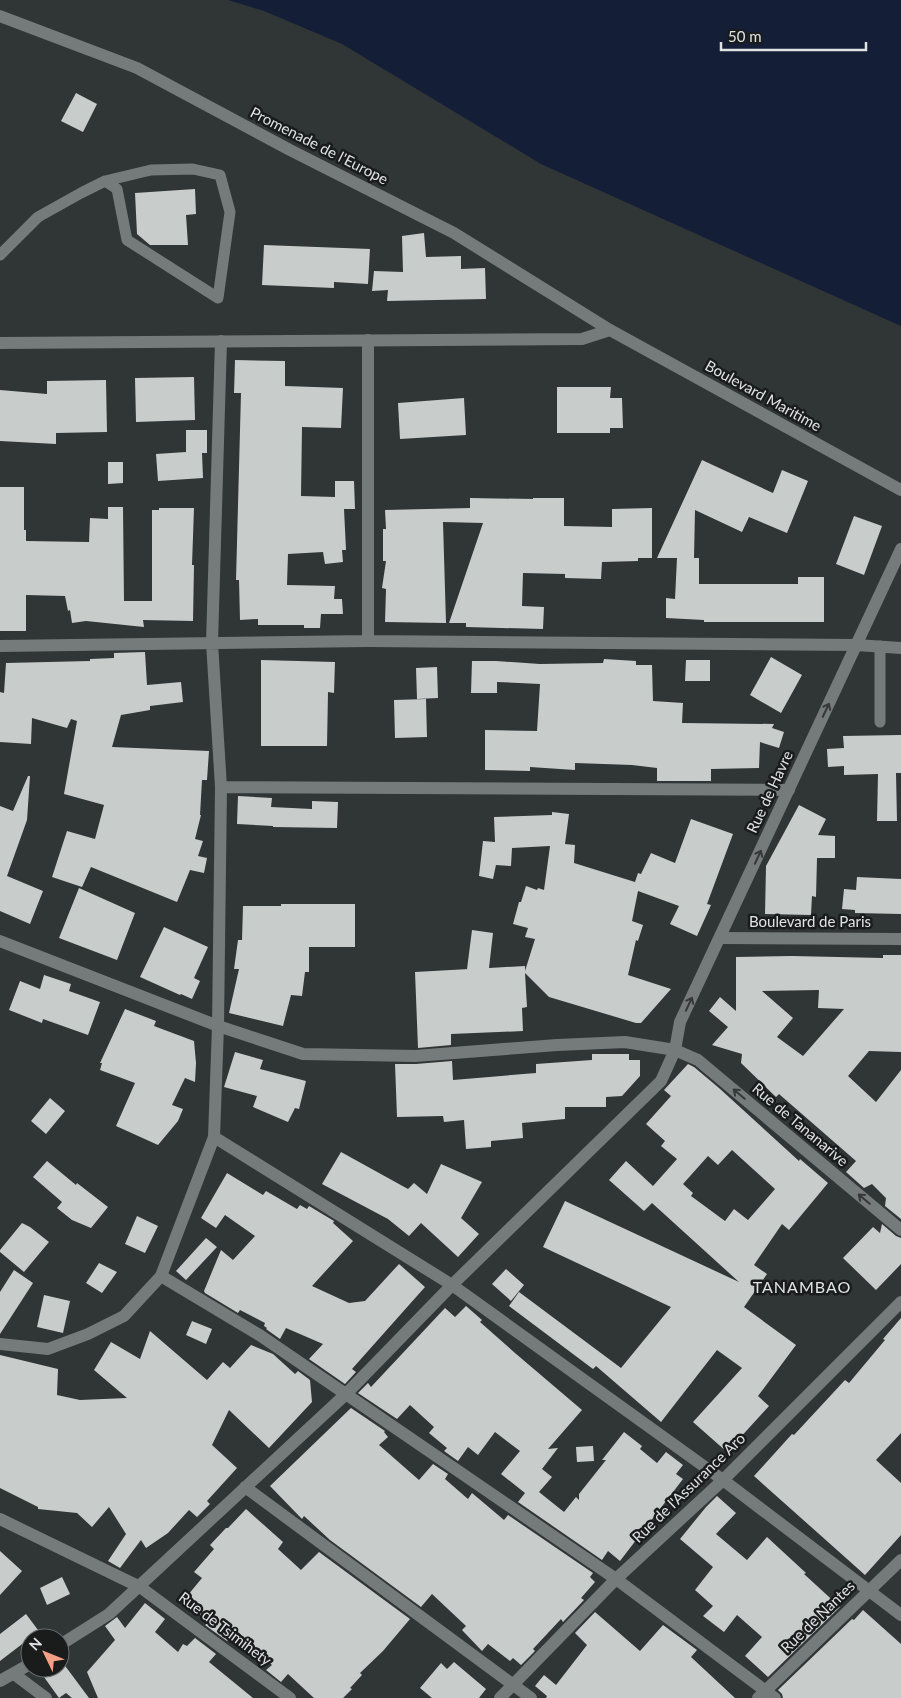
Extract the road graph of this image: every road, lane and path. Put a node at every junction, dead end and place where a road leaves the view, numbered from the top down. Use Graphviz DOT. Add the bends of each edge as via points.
graph roads {
  1 [pos="0,16"];
  2 [pos="105,181"];
  3 [pos="0,255"];
  4 [pos="610,330"];
  5 [pos="368,340"];
  6 [pos="221,341"];
  7 [pos="0,342"];
  8 [pos="901,490"];
  9 [pos="901,549"];
  10 [pos="368,641"];
  11 [pos="212,642"];
  12 [pos="856,645"];
  13 [pos="0,646"];
  14 [pos="880,646"];
  15 [pos="901,648"];
  16 [pos="880,722"];
  17 [pos="221,787"];
  18 [pos="789,790"];
  19 [pos="720,938"];
  20 [pos="901,939"];
  21 [pos="0,940"];
  22 [pos="218,1026"];
  23 [pos="674,1050"];
  24 [pos="214,1137"];
  25 [pos="901,1230"];
  26 [pos="161,1276"];
  27 [pos="452,1285"];
  28 [pos="901,1302"];
  29 [pos="0,1344"];
  30 [pos="346,1394"];
  31 [pos="723,1480"];
  32 [pos="245,1487"];
  33 [pos="0,1519"];
  34 [pos="901,1560"];
  35 [pos="616,1579"];
  36 [pos="140,1587"];
  37 [pos="870,1591"];
  38 [pos="901,1615"];
  39 [pos="70,1639"];
  40 [pos="20,1670"];
  41 [pos="14,1674"];
  42 [pos="0,1681"];
  43 [pos="513,1685"];
  44 [pos="766,1695"];
  45 [pos="46,1698"];
  46 [pos="290,1698"];
  47 [pos="500,1698"];
  48 [pos="531,1698"];
  1 -- 4 [label="street, Promenade de l'Europe" via="137,68 454,233"];
  2 -- 2 [label="lane" via="117,189 127,240 218,298 230,212 220,175 193,169 151,170"];
  2 -- 3 [label="lane" via="38,217"];
  4 -- 5 [label="street" via="582,339"];
  4 -- 8 [label="street, Boulevard Maritime"];
  5 -- 6 [label="street"];
  5 -- 10 [label="street"];
  6 -- 7 [label="street"];
  6 -- 11 [label="street"];
  9 -- 12 [label="street, Rue de Havre"];
  10 -- 11 [label="street"];
  10 -- 12 [label="street"];
  11 -- 13 [label="street"];
  11 -- 17 [label="street"];
  12 -- 14 [label="street"];
  18 -- 12 [label="street, Rue de Havre, one-way"];
  14 -- 15 [label="street"];
  14 -- 16 [label="lane"];
  17 -- 18 [label="street"];
  17 -- 22 [label="street"];
  19 -- 18 [label="street, Rue de Havre, one-way"];
  19 -- 20 [label="street, Boulevard de Paris"];
  23 -- 19 [label="street, Rue de Havre, one-way" via="680,1022"];
  21 -- 22 [label="street, Rue de Tananarive"];
  22 -- 23 [label="street, Rue de Tananarive" via="303,1054 415,1056 557,1044 625,1042"];
  22 -- 24 [label="street"];
  25 -- 23 [label="street, Rue de Tananarive, one-way" via="698,1060"];
  23 -- 27 [label="street, Rue de Havre" via="661,1081"];
  24 -- 26 [label="street"];
  24 -- 27 [label="street"];
  26 -- 29 [label="street" via="124,1316 88,1334 48,1349"];
  26 -- 30 [label="street" via="260,1336"];
  27 -- 30 [label="street, Rue de Havre"];
  27 -- 31 [label="street"];
  28 -- 31 [label="street, Rue de l'Assurance Aro"];
  30 -- 32 [label="street, Rue de Havre"];
  30 -- 35 [label="street"];
  31 -- 35 [label="street, Rue de l'Assurance Aro"];
  31 -- 37 [label="street"];
  32 -- 36 [label="street, Rue de Havre"];
  32 -- 43 [label="street"];
  33 -- 36 [label="street, Rue de Tsimihety"];
  34 -- 37 [label="street, Rue de Nantes"];
  35 -- 43 [label="street, Rue de l'Assurance Aro"];
  35 -- 44 [label="street"];
  36 -- 39 [label="street, Rue de Havre" via="109,1614"];
  36 -- 46 [label="street, Rue de Tsimihety"];
  37 -- 38 [label="street"];
  37 -- 44 [label="street, Rue de Nantes"];
  40 -- 41 [label="street"];
  41 -- 42 [label="street"];
  41 -- 45 [label="street"];
  43 -- 47 [label="street, Rue de l'Assurance Aro"];
  43 -- 48 [label="street"];
}
